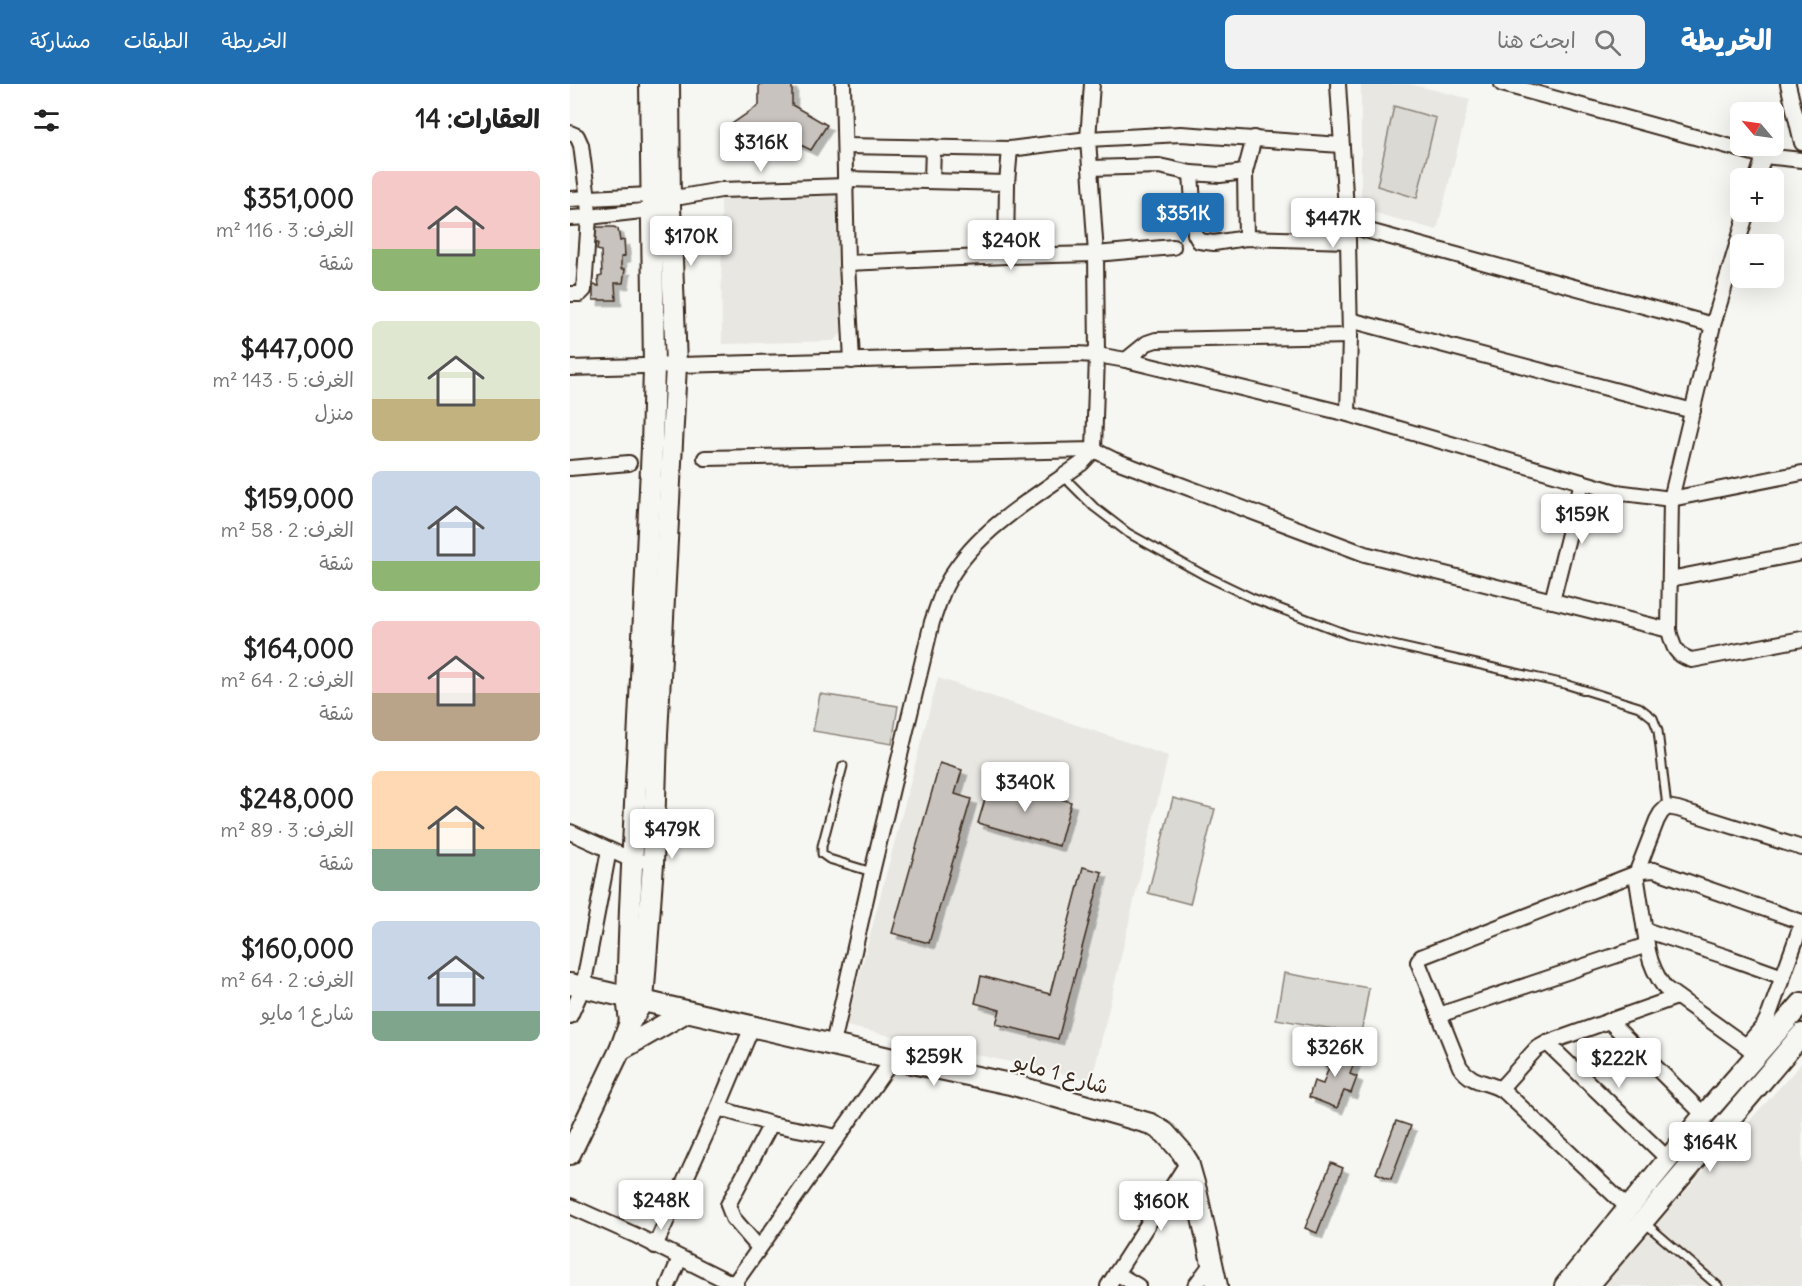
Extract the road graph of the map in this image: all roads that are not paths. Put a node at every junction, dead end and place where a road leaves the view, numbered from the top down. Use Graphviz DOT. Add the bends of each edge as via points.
graph roads {
  1 [pos="650,84"];
  2 [pos="669,84"];
  3 [pos="843,84"];
  4 [pos="1092,84"];
  5 [pos="1338,84"];
  6 [pos="1502,84"];
  7 [pos="1788,84"];
  8 [pos="1531,88"];
  9 [pos="570,133"];
  10 [pos="1254,138"];
  11 [pos="1088,139"];
  12 [pos="1802,143"];
  13 [pos="1341,145"];
  14 [pos="845,146"];
  15 [pos="1730,146"];
  16 [pos="933,147"];
  17 [pos="1010,149"];
  18 [pos="1764,156"];
  19 [pos="1802,160"];
  20 [pos="1090,168"];
  21 [pos="1760,168"];
  22 [pos="1245,172"];
  23 [pos="1191,173"];
  24 [pos="932,181"];
  25 [pos="845,182"];
  26 [pos="1007,183"];
  27 [pos="570,199"];
  28 [pos="588,199"];
  29 [pos="665,201"];
  30 [pos="589,217"];
  31 [pos="570,218"];
  32 [pos="1744,222"];
  33 [pos="1347,225"];
  34 [pos="1246,238"];
  35 [pos="1348,241"];
  36 [pos="1173,247"];
  37 [pos="1096,254"];
  38 [pos="1006,256"];
  39 [pos="847,263"];
  40 [pos="570,294"];
  41 [pos="1350,320"];
  42 [pos="1713,325"];
  43 [pos="1350,336"];
  44 [pos="1097,355"];
  45 [pos="1126,360"];
  46 [pos="852,361"];
  47 [pos="676,365"];
  48 [pos="654,366"];
  49 [pos="570,368"];
  50 [pos="1693,411"];
  51 [pos="1348,414"];
  52 [pos="662,448"];
  53 [pos="1094,450"];
  54 [pos="705,458"];
  55 [pos="629,463"];
  56 [pos="570,468"];
  57 [pos="1802,473"];
  58 [pos="1064,476"];
  59 [pos="1582,482"];
  60 [pos="1671,499"];
  61 [pos="1802,553"];
  62 [pos="1670,579"];
  63 [pos="1552,601"];
  64 [pos="1669,630"];
  65 [pos="1802,639"];
  66 [pos="843,766"];
  67 [pos="1667,807"];
  68 [pos="570,832"];
  69 [pos="1802,848"];
  70 [pos="609,850"];
  71 [pos="632,860"];
  72 [pos="653,864"];
  73 [pos="872,872"];
  74 [pos="1636,874"];
  75 [pos="1802,922"];
  76 [pos="1645,930"];
  77 [pos="1647,945"];
  78 [pos="1783,977"];
  79 [pos="576,985"];
  80 [pos="1677,997"];
  81 [pos="635,999"];
  82 [pos="1802,1003"];
  83 [pos="686,1012"];
  84 [pos="1439,1015"];
  85 [pos="570,1016"];
  86 [pos="1609,1021"];
  87 [pos="752,1027"];
  88 [pos="1802,1034"];
  89 [pos="1547,1042"];
  90 [pos="832,1044"];
  91 [pos="620,1050"];
  92 [pos="1751,1051"];
  93 [pos="893,1059"];
  94 [pos="1500,1089"];
  95 [pos="718,1108"];
  96 [pos="1704,1115"];
  97 [pos="771,1124"];
  98 [pos="838,1137"];
  99 [pos="570,1154"];
  100 [pos="1668,1158"];
  101 [pos="1188,1162"];
  102 [pos="570,1206"];
  103 [pos="1628,1208"];
  104 [pos="1643,1222"];
  105 [pos="655,1246"];
  106 [pos="759,1248"];
  107 [pos="680,1258"];
  108 [pos="1212,1263"];
  109 [pos="1116,1273"];
  110 [pos="735,1285"];
  111 [pos="668,1286"];
  112 [pos="1108,1286"];
  113 [pos="1137,1286"];
  114 [pos="1195,1286"];
  115 [pos="1216,1286"];
  116 [pos="1566,1286"];
  117 [pos="1588,1286"];
  118 [pos="1718,1286"];
  1 -- 29 [label="street"];
  2 -- 29 [label="street"];
  3 -- 14 [label="street"];
  4 -- 11 [label="street"];
  5 -- 13 [label="street"];
  6 -- 8 [label="street"];
  7 -- 12 [label="street"];
  8 -- 15 [label="street"];
  9 -- 28 [label="street" via="577,136 581,145"];
  10 -- 11 [label="street" via="1181,134"];
  10 -- 13 [label="street"];
  10 -- 22 [label="street"];
  11 -- 17 [label="street"];
  11 -- 20 [label="street"];
  13 -- 33 [label="street"];
  14 -- 16 [label="street"];
  14 -- 25 [label="street"];
  16 -- 17 [label="street"];
  16 -- 24 [label="street"];
  17 -- 26 [label="street"];
  18 -- 19 [label="street"];
  18 -- 21 [label="street"];
  20 -- 23 [label="street" via="1159,166"];
  20 -- 37 [label="street"];
  22 -- 23 [label="street"];
  22 -- 34 [label="street"];
  23 -- 34 [label="street" via="1195,234 1199,241"];
  24 -- 25 [label="street"];
  24 -- 26 [label="street"];
  25 -- 29 [label="street" via="721,190"];
  25 -- 39 [label="street"];
  26 -- 38 [label="street"];
  27 -- 28 [label="street"];
  28 -- 29 [label="street"];
  28 -- 30 [label="street"];
  29 -- 30 [label="street"];
  29 -- 47 [label="street"];
  29 -- 48 [label="street"];
  30 -- 31 [label="street"];
  30 -- 40 [label="street" via="584,290"];
  32 -- 42 [label="street"];
  33 -- 35 [label="street"];
  33 -- 42 [label="street"];
  34 -- 35 [label="street"];
  35 -- 41 [label="street"];
  36 -- 37 [label="street"];
  37 -- 38 [label="street"];
  37 -- 44 [label="street"];
  38 -- 39 [label="street"];
  39 -- 46 [label="street"];
  41 -- 43 [label="street"];
  41 -- 50 [label="street"];
  42 -- 50 [label="street"];
  43 -- 45 [label="street" via="1156,340"];
  43 -- 51 [label="street"];
  44 -- 45 [label="street"];
  44 -- 46 [label="street"];
  44 -- 53 [label="street"];
  45 -- 51 [label="street"];
  46 -- 47 [label="street"];
  47 -- 48 [label="street"];
  47 -- 52 [label="street"];
  48 -- 49 [label="street"];
  48 -- 52 [label="street"];
  50 -- 60 [label="street"];
  51 -- 59 [label="street"];
  52 -- 71 [label="street"];
  52 -- 72 [label="street"];
  53 -- 54 [label="street"];
  53 -- 58 [label="street"];
  53 -- 63 [label="street" via="1365,554"];
  55 -- 56 [label="street"];
  57 -- 60 [label="street"];
  58 -- 67 [label="lane" via="1094,507 1128,533 1252,597 1349,635 1565,684 1639,707 1653,718 1658,731"];
  58 -- 73 [label="street" via="986,534 945,587 932,622"];
  59 -- 60 [label="street" via="1616,492"];
  59 -- 63 [label="street"];
  60 -- 62 [label="street"];
  61 -- 62 [label="street"];
  62 -- 64 [label="street"];
  63 -- 64 [label="street"];
  64 -- 65 [label="street" via="1676,652 1692,660"];
  66 -- 73 [label="lane" via="822,854"];
  67 -- 69 [label="street"];
  67 -- 74 [label="street" via="1657,820"];
  68 -- 70 [label="street"];
  70 -- 71 [label="street"];
  70 -- 79 [label="street"];
  71 -- 72 [label="street"];
  71 -- 81 [label="street"];
  72 -- 81 [label="street"];
  73 -- 90 [label="street"];
  74 -- 75 [label="street" via="1654,870"];
  74 -- 76 [label="street"];
  74 -- 84 [label="street" via="1421,957 1419,967"];
  75 -- 78 [label="street"];
  76 -- 77 [label="street"];
  76 -- 78 [label="street"];
  77 -- 80 [label="street" via="1657,977"];
  77 -- 84 [label="street"];
  78 -- 92 [label="street" via="1770,1015"];
  79 -- 81 [label="street, شارع 1 مايو"];
  79 -- 85 [label="street"];
  80 -- 86 [label="street"];
  80 -- 92 [label="street"];
  81 -- 83 [label="street, شارع 1 مايو"];
  81 -- 91 [label="street"];
  82 -- 92 [label="street"];
  83 -- 87 [label="street, شارع 1 مايو"];
  83 -- 91 [label="street"];
  84 -- 94 [label="street" via="1466,1075"];
  86 -- 89 [label="street"];
  86 -- 96 [label="street"];
  87 -- 90 [label="street, شارع 1 مايو"];
  87 -- 95 [label="street"];
  88 -- 104 [label="street"];
  89 -- 94 [label="street"];
  89 -- 100 [label="street"];
  90 -- 93 [label="street, شارع 1 مايو"];
  91 -- 99 [label="street"];
  92 -- 96 [label="street"];
  93 -- 98 [label="street"];
  93 -- 101 [label="street, شارع 1 مايو" via="1010,1084 1151,1124 1165,1133"];
  94 -- 103 [label="street"];
  95 -- 97 [label="street"];
  95 -- 105 [label="street"];
  96 -- 100 [label="street"];
  97 -- 98 [label="street"];
  97 -- 106 [label="street" via="728,1205 733,1218"];
  98 -- 106 [label="street"];
  100 -- 103 [label="street"];
  101 -- 108 [label="street, شارع 1 مايو"];
  101 -- 109 [label="street"];
  102 -- 105 [label="street"];
  103 -- 116 [label="street"];
  104 -- 117 [label="street"];
  104 -- 118 [label="lane"];
  105 -- 107 [label="street"];
  106 -- 110 [label="street"];
  107 -- 110 [label="street"];
  107 -- 111 [label="street"];
  108 -- 114 [label="street"];
  108 -- 115 [label="street, شارع 1 مايو"];
  109 -- 112 [label="street"];
  109 -- 113 [label="street"];
}
